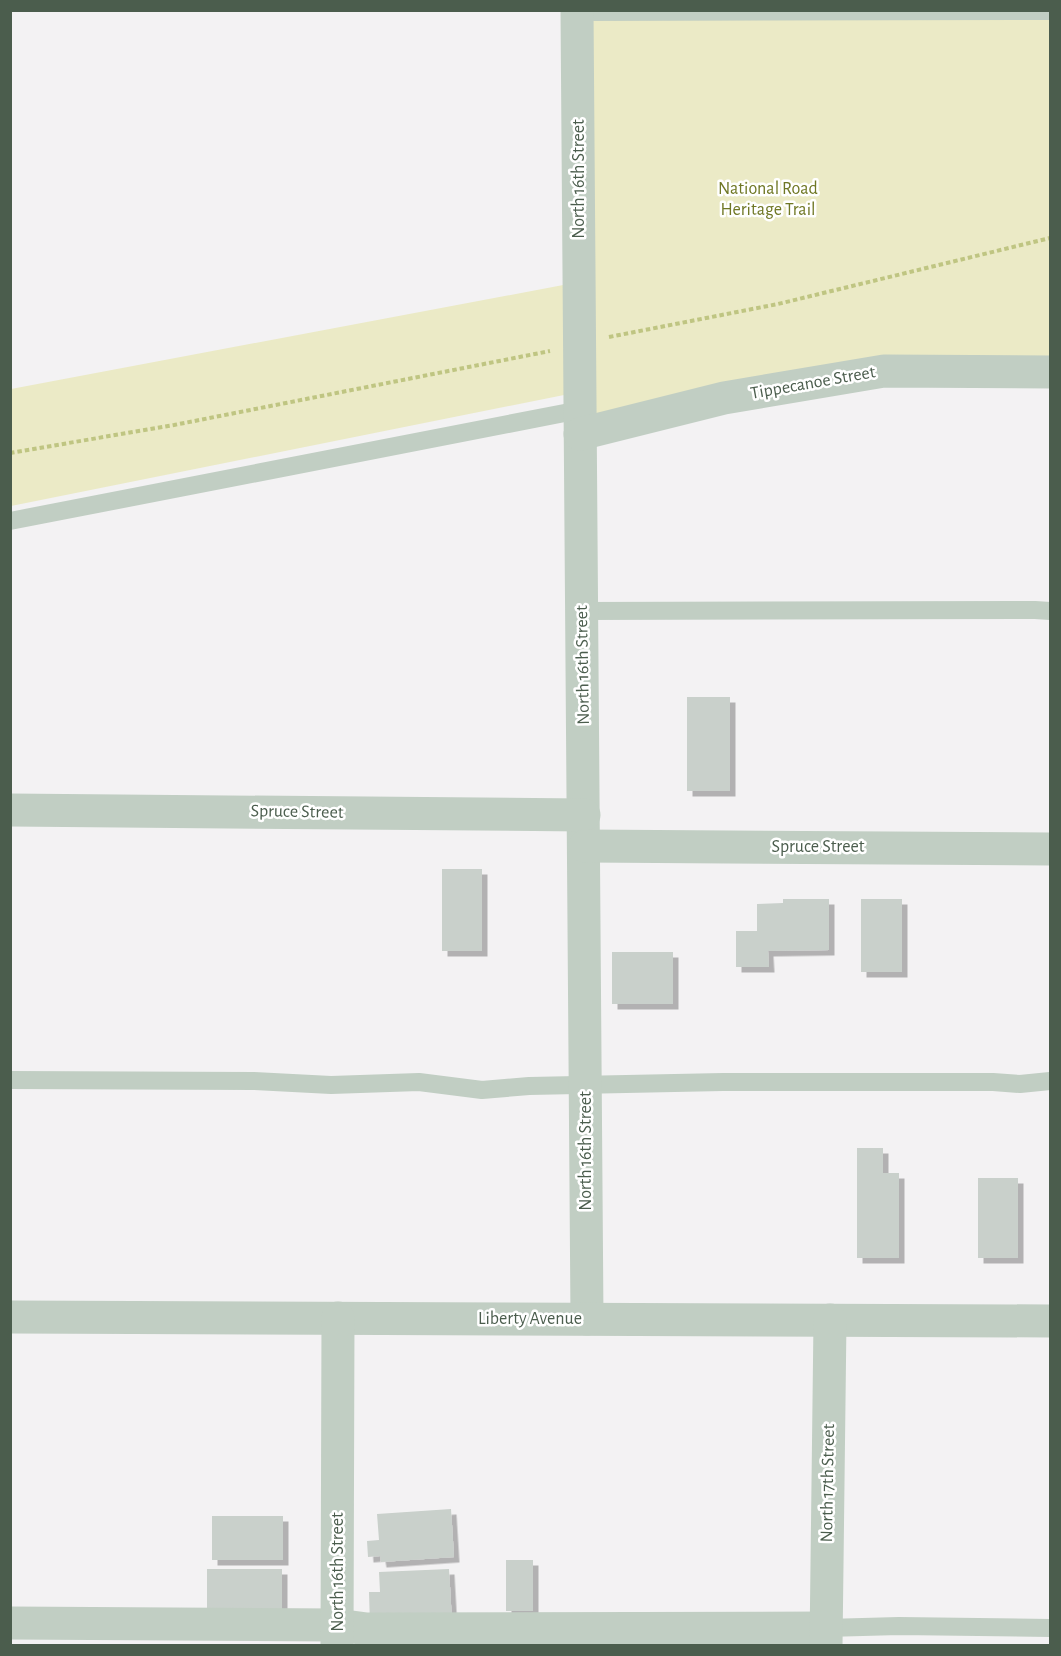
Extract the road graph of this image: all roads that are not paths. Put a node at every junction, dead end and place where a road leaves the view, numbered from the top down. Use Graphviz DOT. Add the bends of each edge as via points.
graph roads {
  1 [pos="578,11"];
  2 [pos="1050,11"];
  3 [pos="1050,372"];
  4 [pos="580,422"];
  5 [pos="10,520"];
  6 [pos="582,611"];
  7 [pos="1050,611"];
  8 [pos="10,810"];
  9 [pos="584,830"];
  10 [pos="1050,849"];
  11 [pos="10,1080"];
  12 [pos="1050,1081"];
  13 [pos="586,1086"];
  14 [pos="10,1317"];
  15 [pos="338,1318"];
  16 [pos="587,1319"];
  17 [pos="830,1320"];
  18 [pos="1050,1321"];
  19 [pos="10,1623"];
  20 [pos="1050,1628"];
  21 [pos="338,1635"];
  22 [pos="826,1637"];
  23 [pos="605,1638"];
  1 -- 2 [label="lane"];
  1 -- 4 [label="street, North 16th Street"];
  3 -- 4 [label="street, Tippecanoe Street" via="884,371"];
  4 -- 5 [label="lane"];
  4 -- 6 [label="street, North 16th Street"];
  6 -- 7 [label="lane"];
  6 -- 9 [label="street, North 16th Street"];
  8 -- 9 [label="street, Spruce Street"];
  9 -- 10 [label="street, Spruce Street"];
  9 -- 13 [label="street, North 16th Street"];
  11 -- 13 [label="lane" via="331,1085 419,1082 482,1090"];
  12 -- 13 [label="lane"];
  13 -- 16 [label="street, North 16th Street"];
  14 -- 15 [label="street, Liberty Avenue"];
  15 -- 16 [label="street, Liberty Avenue"];
  15 -- 21 [label="street, North 16th Street"];
  16 -- 17 [label="street, Liberty Avenue"];
  17 -- 18 [label="street, Liberty Avenue"];
  17 -- 22 [label="street, North 17th Street"];
  19 -- 21 [label="street"];
  20 -- 22 [label="lane" via="899,1626"];
  21 -- 23 [label="street" via="367,1629"];
  22 -- 23 [label="street"];
}
